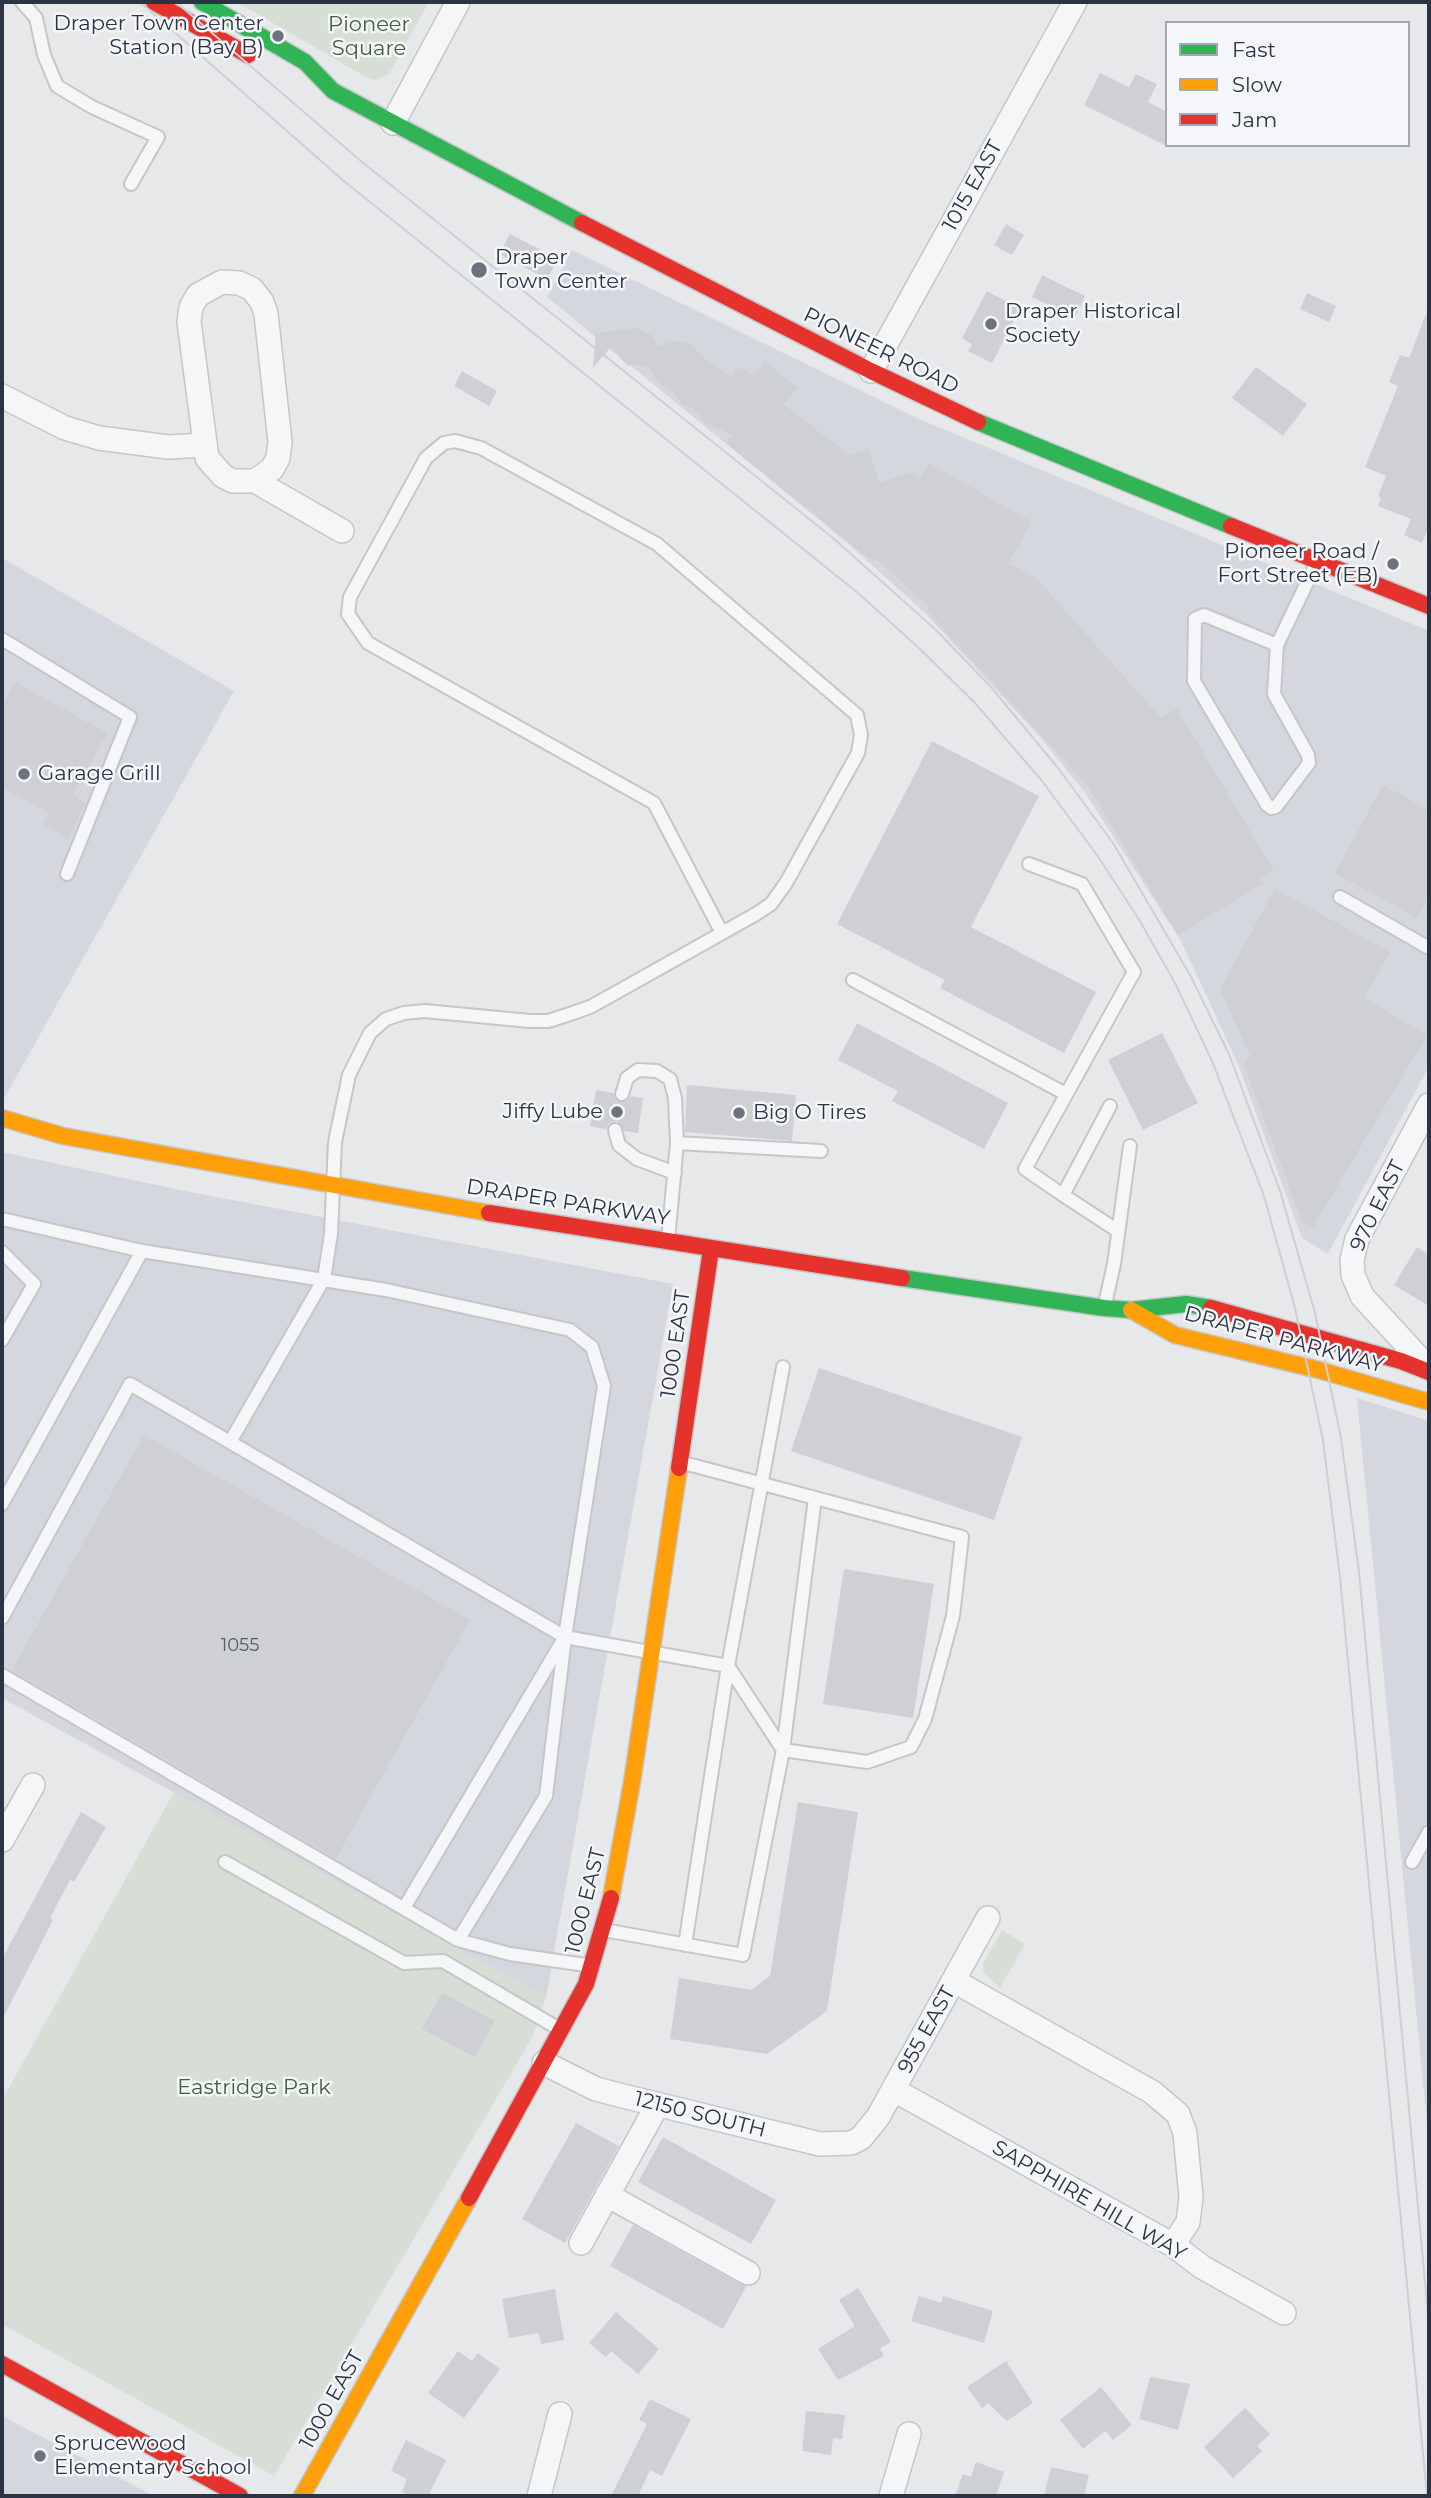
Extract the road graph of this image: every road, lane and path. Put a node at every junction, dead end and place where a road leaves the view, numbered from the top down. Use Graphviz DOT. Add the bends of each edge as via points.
graph roads {
  1 [pos="22,2"];
  2 [pos="154,2"];
  3 [pos="202,2"];
  4 [pos="458,2"];
  5 [pos="1074,2"];
  6 [pos="263,63"];
  7 [pos="298,83"];
  8 [pos="334,91"];
  9 [pos="393,123"];
  10 [pos="131,184"];
  11 [pos="872,371"];
  12 [pos="2,397"];
  13 [pos="204,445"];
  14 [pos="255,481"];
  15 [pos="342,531"];
  16 [pos="1318,562"];
  17 [pos="1429,607"];
  18 [pos="2,639"];
  19 [pos="1277,645"];
  20 [pos="1029,864"];
  21 [pos="67,874"];
  22 [pos="1340,897"];
  23 [pos="722,933"];
  24 [pos="1429,948"];
  25 [pos="853,980"];
  26 [pos="1064,1093"];
  27 [pos="622,1094"];
  28 [pos="1429,1105"];
  29 [pos="1110,1106"];
  30 [pos="2,1118"];
  31 [pos="615,1130"];
  32 [pos="677,1143"];
  33 [pos="1130,1146"];
  34 [pos="821,1152"];
  35 [pos="675,1173"];
  36 [pos="333,1187"];
  37 [pos="1063,1195"];
  38 [pos="2,1219"];
  39 [pos="1118,1231"];
  40 [pos="668,1241"];
  41 [pos="711,1249"];
  42 [pos="142,1251"];
  43 [pos="2,1252"];
  44 [pos="324,1279"];
  45 [pos="1104,1308"];
  46 [pos="1131,1310"];
  47 [pos="2,1340"];
  48 [pos="783,1367"];
  49 [pos="1429,1371"];
  50 [pos="1429,1402"];
  51 [pos="230,1442"];
  52 [pos="680,1462"];
  53 [pos="760,1483"];
  54 [pos="815,1498"];
  55 [pos="2,1504"];
  56 [pos="2,1618"];
  57 [pos="565,1637"];
  58 [pos="651,1652"];
  59 [pos="728,1666"];
  60 [pos="2,1675"];
  61 [pos="783,1750"];
  62 [pos="33,1785"];
  63 [pos="1429,1832"];
  64 [pos="2,1840"];
  65 [pos="225,1862"];
  66 [pos="1412,1862"];
  67 [pos="404,1908"];
  68 [pos="988,1918"];
  69 [pos="604,1930"];
  70 [pos="458,1940"];
  71 [pos="685,1945"];
  72 [pos="592,1966"];
  73 [pos="954,1980"];
  74 [pos="561,2030"];
  75 [pos="544,2063"];
  76 [pos="894,2090"];
  77 [pos="658,2104"];
  78 [pos="861,2138"];
  79 [pos="607,2195"];
  80 [pos="581,2243"];
  81 [pos="1173,2245"];
  82 [pos="748,2273"];
  83 [pos="1284,2313"];
  84 [pos="2,2364"];
  85 [pos="560,2414"];
  86 [pos="909,2434"];
  87 [pos="240,2496"];
  88 [pos="302,2496"];
  89 [pos="539,2496"];
  90 [pos="891,2496"];
  1 -- 10 [label="lane" via="36,18 57,86 158,137"];
  2 -- 6 [label="street"];
  3 -- 8 [label="street, PIONEER ROAD" via="305,62"];
  4 -- 9 [label="street"];
  5 -- 11 [label="street, 1015 EAST"];
  7 -- 8 [label="street, PIONEER ROAD"];
  8 -- 9 [label="street, PIONEER ROAD"];
  9 -- 11 [label="street, PIONEER ROAD"];
  11 -- 16 [label="street, PIONEER ROAD" via="1015,439"];
  12 -- 13 [label="street" via="65,428 99,438 168,447"];
  13 -- 14 [label="street" via="207,458 223,476"];
  13 -- 14 [label="street" via="191,307 209,287 239,283 252,289 266,314 280,442 272,469"];
  14 -- 15 [label="street"];
  16 -- 17 [label="street, PIONEER ROAD"];
  16 -- 19 [label="lane"];
  18 -- 21 [label="lane" via="130,717"];
  19 -- 19 [label="lane" via="1204,615 1195,619 1194,681 1271,808 1309,763 1274,694"];
  20 -- 26 [label="lane" via="1082,884 1134,972"];
  22 -- 24 [label="lane"];
  23 -- 23 [label="lane" via="771,904 786,883 859,753 857,715 657,544 481,448 444,443 426,458 350,597 348,614 368,643 654,803"];
  23 -- 36 [label="lane" via="590,1007 548,1021 425,1012 386,1020 370,1033 349,1075 335,1142"];
  25 -- 26 [label="lane"];
  26 -- 37 [label="lane" via="1025,1169"];
  27 -- 32 [label="lane" via="627,1078 638,1070 657,1071 670,1079 677,1107"];
  28 -- 49 [label="street, 970 EAST" via="1357,1239 1352,1260 1362,1296"];
  29 -- 37 [label="lane"];
  30 -- 36 [label="street, DRAPER PARKWAY" via="63,1136"];
  31 -- 35 [label="lane" via="619,1145 637,1159"];
  32 -- 34 [label="lane"];
  32 -- 35 [label="lane"];
  33 -- 39 [label="lane"];
  35 -- 40 [label="lane"];
  36 -- 40 [label="street, DRAPER PARKWAY"];
  36 -- 44 [label="lane"];
  37 -- 39 [label="lane"];
  38 -- 42 [label="lane"];
  39 -- 45 [label="lane"];
  40 -- 41 [label="street, DRAPER PARKWAY"];
  41 -- 45 [label="street, DRAPER PARKWAY"];
  41 -- 52 [label="street, 1000 EAST"];
  42 -- 44 [label="lane"];
  42 -- 55 [label="lane"];
  43 -- 47 [label="lane" via="34,1284"];
  44 -- 51 [label="lane"];
  44 -- 57 [label="lane" via="570,1330 592,1347 604,1386"];
  45 -- 46 [label="street, DRAPER PARKWAY"];
  46 -- 49 [label="street, DRAPER PARKWAY" via="1186,1304 1227,1311"];
  46 -- 50 [label="street, DRAPER PARKWAY" via="1175,1335"];
  48 -- 53 [label="lane"];
  51 -- 56 [label="lane" via="130,1384"];
  51 -- 57 [label="lane"];
  52 -- 53 [label="lane"];
  52 -- 58 [label="street, 1000 EAST"];
  53 -- 54 [label="lane"];
  53 -- 59 [label="lane"];
  54 -- 61 [label="lane"];
  54 -- 61 [label="lane" via="962,1537 953,1616 925,1718 911,1747 867,1762"];
  57 -- 58 [label="lane"];
  57 -- 67 [label="lane"];
  57 -- 70 [label="lane" via="546,1796"];
  58 -- 59 [label="lane"];
  58 -- 69 [label="street, 1000 EAST"];
  59 -- 61 [label="lane"];
  59 -- 71 [label="lane"];
  60 -- 67 [label="lane"];
  61 -- 71 [label="lane" via="743,1955"];
  62 -- 64 [label="street"];
  63 -- 66 [label="lane"];
  65 -- 74 [label="lane" via="404,1963 443,1961"];
  67 -- 70 [label="lane"];
  68 -- 73 [label="street, 955 EAST"];
  69 -- 71 [label="lane"];
  69 -- 72 [label="street, 1000 EAST"];
  70 -- 72 [label="lane" via="510,1954"];
  72 -- 74 [label="street, 1000 EAST"];
  73 -- 76 [label="street, 955 EAST"];
  73 -- 81 [label="street" via="1153,2092 1178,2114 1185,2133 1191,2197 1188,2222"];
  74 -- 75 [label="street, 1000 EAST"];
  75 -- 77 [label="street, 12150 SOUTH" via="596,2089"];
  75 -- 88 [label="street, 1000 EAST"];
  76 -- 78 [label="street, 955 EAST"];
  76 -- 81 [label="street, SAPPHIRE HILL WAY"];
  77 -- 78 [label="street, 12150 SOUTH" via="820,2144"];
  77 -- 79 [label="street"];
  79 -- 80 [label="street"];
  79 -- 82 [label="street"];
  81 -- 83 [label="street, SAPPHIRE HILL WAY" via="1202,2267"];
  84 -- 87 [label="street"];
  85 -- 89 [label="street"];
  86 -- 90 [label="street"];
}
